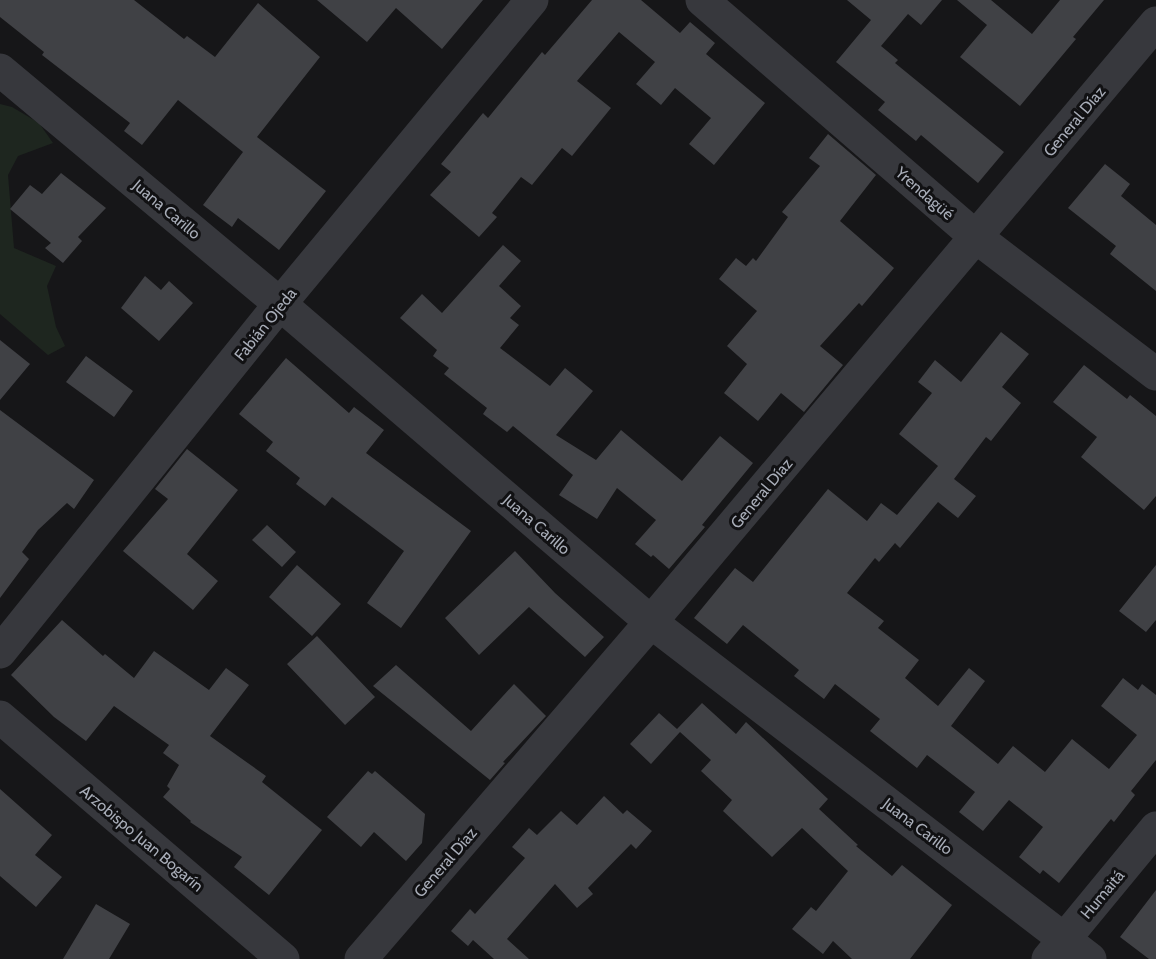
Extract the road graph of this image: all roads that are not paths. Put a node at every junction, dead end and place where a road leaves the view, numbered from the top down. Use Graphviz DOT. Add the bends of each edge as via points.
graph roads {
  1 [pos="532,0"];
  2 [pos="702,0"];
  3 [pos="1156,23"];
  4 [pos="0,70"];
  5 [pos="976,237"];
  6 [pos="280,304"];
  7 [pos="1156,374"];
  8 [pos="651,622"];
  9 [pos="0,652"];
  10 [pos="0,717"];
  11 [pos="1156,828"];
  12 [pos="1056,949"];
  13 [pos="283,959"];
  14 [pos="361,959"];
  15 [pos="1090,959"];
  1 -- 6 [label="street, Fabián Ojeda"];
  2 -- 5 [label="street, Yrendagüé"];
  3 -- 5 [label="street, General Díaz"];
  4 -- 6 [label="street, Juana Carillo"];
  5 -- 7 [label="street, Yrendagüé"];
  5 -- 8 [label="street, General Díaz"];
  6 -- 8 [label="street, Juana Carillo"];
  6 -- 9 [label="street, Fabián Ojeda"];
  8 -- 12 [label="street, Juana Carillo"];
  8 -- 14 [label="street, General Díaz"];
  10 -- 13 [label="street, Arzobispo Juan Bogarín"];
  11 -- 12 [label="street, Humaitá"];
  12 -- 15 [label="street, Juana Carillo"];
}
